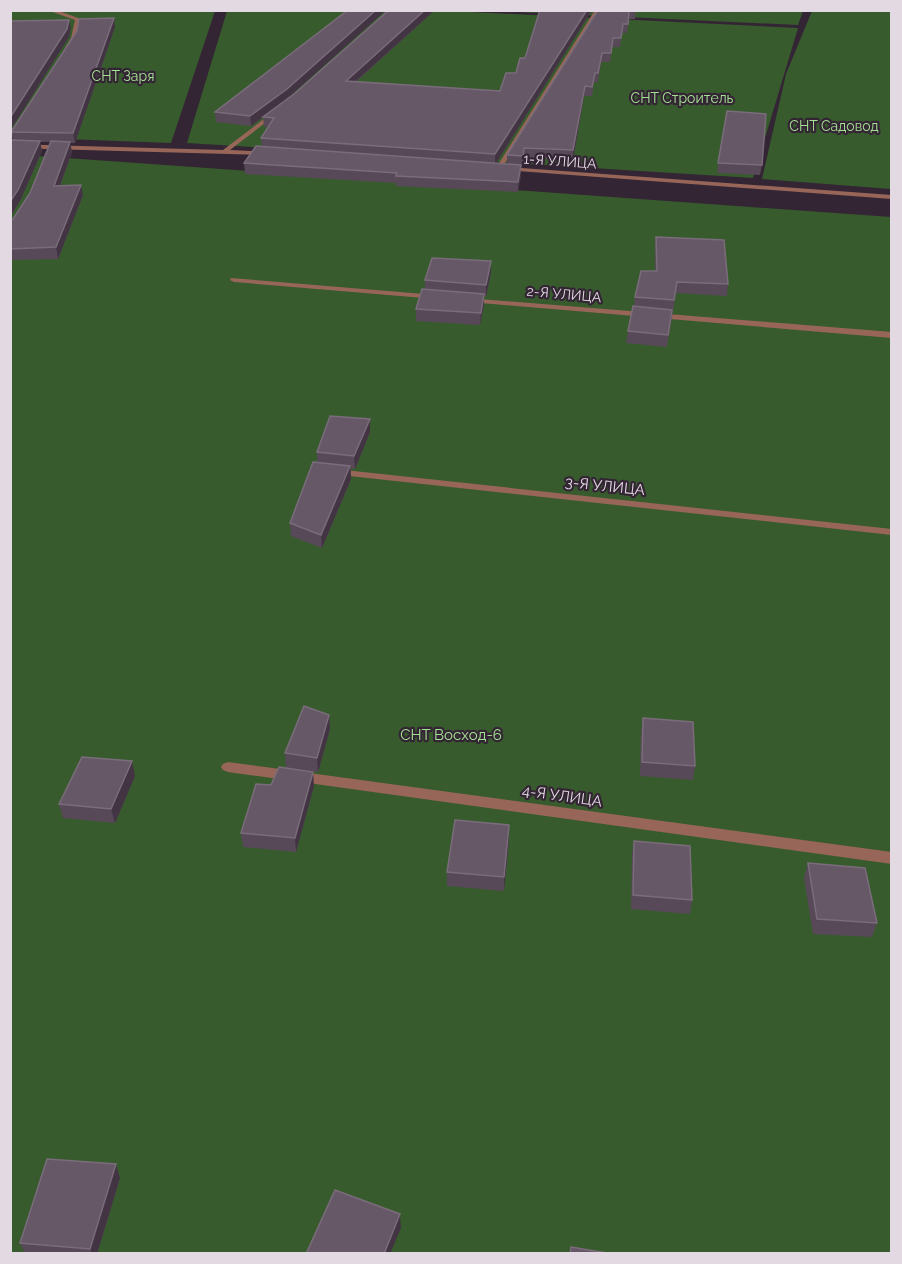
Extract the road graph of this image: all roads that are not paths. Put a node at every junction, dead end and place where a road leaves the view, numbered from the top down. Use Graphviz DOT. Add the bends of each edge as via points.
graph roads {
  1 [pos="49,10"];
  2 [pos="598,10"];
  3 [pos="64,55"];
  4 [pos="282,108"];
  5 [pos="10,146"];
  6 [pos="49,146"];
  7 [pos="226,150"];
  8 [pos="274,153"];
  9 [pos="45,156"];
  10 [pos="487,168"];
  11 [pos="499,168"];
  12 [pos="891,197"];
  13 [pos="234,280"];
  14 [pos="445,298"];
  15 [pos="457,299"];
  16 [pos="891,335"];
  17 [pos="328,471"];
  18 [pos="891,532"];
  19 [pos="228,767"];
  20 [pos="891,858"];
  1 -- 3 [label="street" via="78,19 75,38"];
  2 -- 11 [label="street"];
  4 -- 7 [label="street"];
  5 -- 6 [label="street"];
  6 -- 7 [label="street"];
  6 -- 9 [label="street"];
  7 -- 8 [label="street"];
  10 -- 11 [label="street, 1-Я УЛИЦА"];
  11 -- 12 [label="street, 1-Я УЛИЦА"];
  13 -- 14 [label="street"];
  15 -- 16 [label="street, 2-Я УЛИЦА"];
  17 -- 18 [label="street, 3-Я УЛИЦА"];
  19 -- 20 [label="street, 4-Я УЛИЦА"];
}
